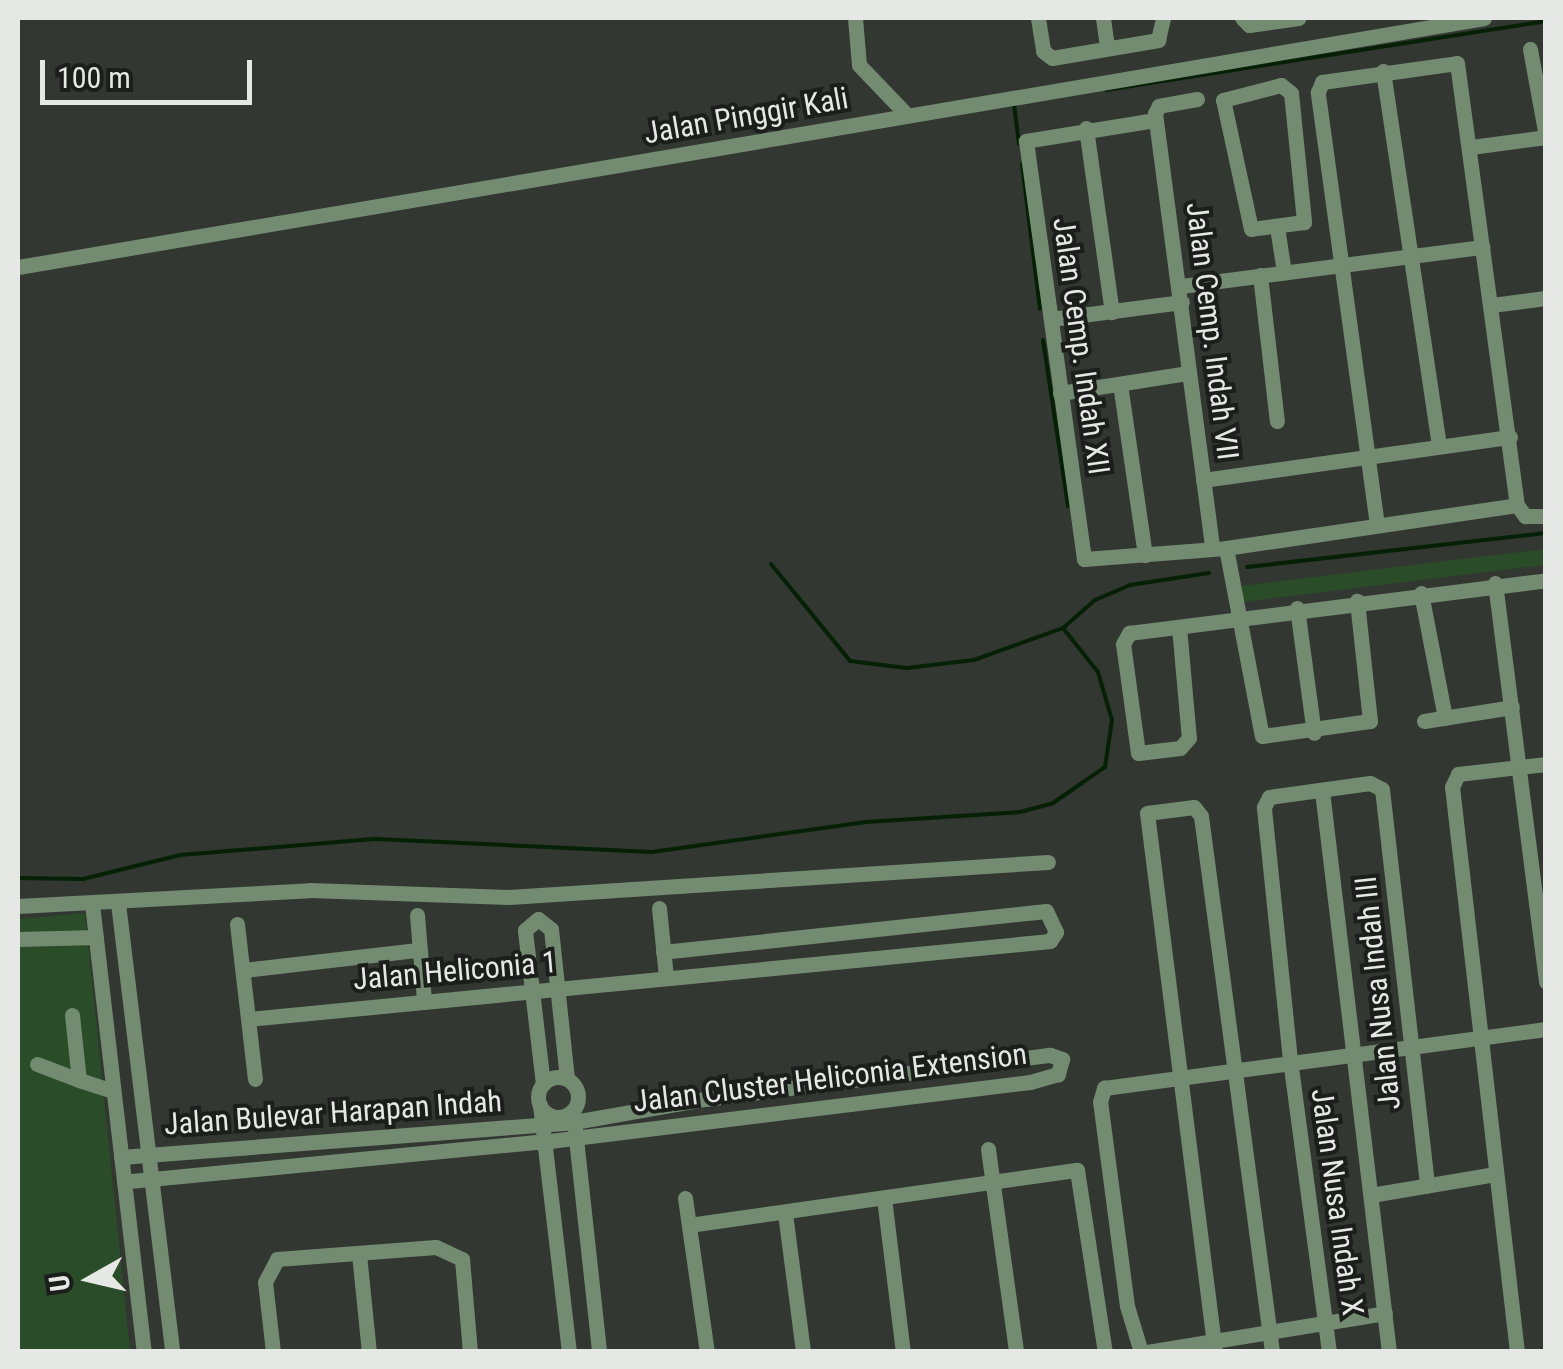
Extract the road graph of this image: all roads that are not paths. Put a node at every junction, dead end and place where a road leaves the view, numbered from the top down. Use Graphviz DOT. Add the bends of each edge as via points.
graph roads {
  1 [pos="855,18"];
  2 [pos="1038,18"];
  3 [pos="1102,18"];
  4 [pos="1163,18"];
  5 [pos="1299,18"];
  6 [pos="1484,18"];
  7 [pos="1245,21"];
  8 [pos="1107,47"];
  9 [pos="1530,49"];
  10 [pos="1383,71"];
  11 [pos="1196,99"];
  12 [pos="907,116"];
  13 [pos="1155,120"];
  14 [pos="1086,128"];
  15 [pos="1546,136"];
  16 [pos="1471,147"];
  17 [pos="1277,227"];
  18 [pos="1482,247"];
  19 [pos="1410,254"];
  20 [pos="1340,264"];
  21 [pos="18,267"];
  22 [pos="1284,272"];
  23 [pos="1260,275"];
  24 [pos="1182,294"];
  25 [pos="1546,298"];
  26 [pos="1492,305"];
  27 [pos="1112,312"];
  28 [pos="1051,320"];
  29 [pos="1188,373"];
  30 [pos="1120,384"];
  31 [pos="1060,393"];
  32 [pos="1277,421"];
  33 [pos="1510,438"];
  34 [pos="1440,446"];
  35 [pos="1366,457"];
  36 [pos="1203,480"];
  37 [pos="1516,504"];
  38 [pos="1546,516"];
  39 [pos="1377,525"];
  40 [pos="1222,554"];
  41 [pos="1145,555"];
  42 [pos="1546,580"];
  43 [pos="1494,583"];
  44 [pos="1420,593"];
  45 [pos="1357,602"];
  46 [pos="1297,608"];
  47 [pos="1235,616"];
  48 [pos="1179,627"];
  49 [pos="1512,708"];
  50 [pos="1445,718"];
  51 [pos="1424,721"];
  52 [pos="1314,733"];
  53 [pos="1546,764"];
  54 [pos="1520,767"];
  55 [pos="1322,791"];
  56 [pos="1048,862"];
  57 [pos="118,903"];
  58 [pos="92,904"];
  59 [pos="18,906"];
  60 [pos="659,908"];
  61 [pos="416,915"];
  62 [pos="237,924"];
  63 [pos="96,937"];
  64 [pos="18,939"];
  65 [pos="418,950"];
  66 [pos="663,952"];
  67 [pos="244,970"];
  68 [pos="666,977"];
  69 [pos="1546,982"];
  70 [pos="557,990"];
  71 [pos="532,993"];
  72 [pos="424,1000"];
  73 [pos="72,1015"];
  74 [pos="249,1020"];
  75 [pos="1546,1029"];
  76 [pos="561,1033"];
  77 [pos="538,1036"];
  78 [pos="1477,1036"];
  79 [pos="1410,1044"];
  80 [pos="1354,1052"];
  81 [pos="1290,1060"];
  82 [pos="37,1064"];
  83 [pos="1234,1067"];
  84 [pos="1177,1075"];
  85 [pos="567,1078"];
  86 [pos="254,1079"];
  87 [pos="79,1080"];
  88 [pos="543,1084"];
  89 [pos="113,1091"];
  90 [pos="540,1105"];
  91 [pos="574,1123"];
  92 [pos="545,1132"];
  93 [pos="988,1149"];
  94 [pos="148,1154"];
  95 [pos="121,1157"];
  96 [pos="1495,1174"];
  97 [pos="151,1179"];
  98 [pos="124,1182"];
  99 [pos="993,1183"];
  100 [pos="1426,1186"];
  101 [pos="1371,1195"];
  102 [pos="686,1198"];
  103 [pos="884,1198"];
  104 [pos="785,1213"];
  105 [pos="689,1225"];
  106 [pos="359,1254"];
  107 [pos="1384,1313"];
  108 [pos="1325,1320"];
  109 [pos="1269,1328"];
  110 [pos="1214,1345"];
  111 [pos="144,1352"];
  112 [pos="172,1352"];
  113 [pos="273,1352"];
  114 [pos="369,1352"];
  115 [pos="470,1352"];
  116 [pos="569,1352"];
  117 [pos="599,1352"];
  118 [pos="707,1352"];
  119 [pos="802,1352"];
  120 [pos="903,1352"];
  121 [pos="1016,1352"];
  122 [pos="1105,1352"];
  123 [pos="1144,1352"];
  124 [pos="1272,1352"];
  125 [pos="1329,1352"];
  126 [pos="1389,1352"];
  127 [pos="1517,1352"];
  1 -- 12 [label="street" via="859,65 896,97"];
  2 -- 8 [label="street" via="1046,56"];
  3 -- 8 [label="street"];
  4 -- 8 [label="street" via="1160,38"];
  5 -- 7 [label="street"];
  6 -- 12 [label="street, Jalan Pinggir Kali"];
  9 -- 15 [label="street"];
  10 -- 16 [label="street" via="1456,63"];
  10 -- 19 [label="street"];
  10 -- 20 [label="street" via="1318,88"];
  11 -- 13 [label="street" via="1159,106"];
  12 -- 21 [label="street, Jalan Pinggir Kali"];
  13 -- 14 [label="street, Jalan Cemp. Indah XII"];
  13 -- 24 [label="street, Jalan Cemp. Indah VII"];
  14 -- 27 [label="street"];
  14 -- 28 [label="street, Jalan Cemp. Indah XII" via="1026,141"];
  15 -- 16 [label="street"];
  16 -- 18 [label="street"];
  17 -- 17 [label="street" via="1304,222 1291,93 1281,85 1223,100 1248,226"];
  17 -- 22 [label="street"];
  18 -- 19 [label="street"];
  18 -- 26 [label="street"];
  19 -- 20 [label="street"];
  19 -- 34 [label="street"];
  20 -- 22 [label="street"];
  20 -- 35 [label="street"];
  22 -- 23 [label="street"];
  23 -- 24 [label="street"];
  23 -- 32 [label="street"];
  24 -- 27 [label="street"];
  24 -- 29 [label="street, Jalan Cemp. Indah VII"];
  25 -- 26 [label="street"];
  26 -- 33 [label="street"];
  27 -- 28 [label="street"];
  28 -- 31 [label="street, Jalan Cemp. Indah XII"];
  29 -- 30 [label="street"];
  29 -- 36 [label="street, Jalan Cemp. Indah VII"];
  30 -- 31 [label="street"];
  30 -- 41 [label="street"];
  31 -- 41 [label="street, Jalan Cemp. Indah XII" via="1084,559"];
  33 -- 34 [label="street"];
  33 -- 37 [label="street"];
  34 -- 35 [label="street"];
  35 -- 36 [label="street"];
  35 -- 39 [label="street"];
  36 -- 40 [label="street, Jalan Cemp. Indah VII"];
  37 -- 38 [label="street" via="1525,516"];
  37 -- 39 [label="street, Jalan Cemp. Indah XII"];
  39 -- 40 [label="street, Jalan Cemp. Indah XII"];
  40 -- 41 [label="street, Jalan Cemp. Indah XII"];
  40 -- 47 [label="street, Jalan Cemp. Indah VII"];
  42 -- 43 [label="street"];
  43 -- 44 [label="street"];
  43 -- 49 [label="street"];
  44 -- 45 [label="street"];
  44 -- 50 [label="street"];
  45 -- 46 [label="street"];
  45 -- 52 [label="street" via="1372,714 1368,722"];
  46 -- 47 [label="street"];
  46 -- 52 [label="street"];
  47 -- 48 [label="street"];
  47 -- 52 [label="street, Jalan Cemp. Indah VII" via="1256,726 1267,738"];
  48 -- 48 [label="street" via="1123,638 1138,753 1188,742"];
  49 -- 50 [label="street"];
  49 -- 54 [label="street"];
  50 -- 51 [label="street"];
  53 -- 54 [label="street"];
  54 -- 69 [label="street"];
  54 -- 78 [label="street" via="1458,774 1452,787"];
  55 -- 79 [label="street, Jalan Nusa Indah III" via="1370,784 1384,795"];
  55 -- 80 [label="street"];
  55 -- 81 [label="street, Jalan Nusa Indah X" via="1270,797 1264,807"];
  56 -- 57 [label="street" via="509,896 328,890"];
  57 -- 58 [label="street"];
  57 -- 94 [label="street"];
  58 -- 59 [label="street"];
  58 -- 63 [label="street"];
  60 -- 66 [label="street"];
  61 -- 65 [label="street"];
  62 -- 67 [label="street"];
  63 -- 64 [label="street"];
  63 -- 89 [label="street"];
  65 -- 67 [label="street"];
  65 -- 72 [label="street"];
  66 -- 68 [label="street"];
  66 -- 68 [label="street, Jalan Heliconia 1" via="1046,912 1056,932 1050,941"];
  67 -- 74 [label="street"];
  68 -- 70 [label="street, Jalan Heliconia 1"];
  70 -- 71 [label="street, Jalan Heliconia 1"];
  70 -- 71 [label="street" via="552,929 538,919 525,930"];
  70 -- 76 [label="street"];
  71 -- 72 [label="street, Jalan Heliconia 1"];
  71 -- 77 [label="street"];
  72 -- 74 [label="street, Jalan Heliconia 1"];
  73 -- 87 [label="street"];
  74 -- 86 [label="street"];
  75 -- 78 [label="street"];
  76 -- 77 [label="street"];
  76 -- 85 [label="street"];
  77 -- 88 [label="street"];
  78 -- 79 [label="street"];
  78 -- 96 [label="street"];
  79 -- 80 [label="street"];
  79 -- 100 [label="street, Jalan Nusa Indah III"];
  80 -- 81 [label="street"];
  80 -- 101 [label="street"];
  81 -- 83 [label="street"];
  81 -- 108 [label="street, Jalan Nusa Indah X"];
  82 -- 87 [label="street"];
  83 -- 84 [label="street"];
  83 -- 84 [label="street" via="1201,816 1197,808 1147,813"];
  83 -- 109 [label="street"];
  84 -- 110 [label="street"];
  84 -- 123 [label="street" via="1110,1086 1100,1098 1132,1336"];
  85 -- 88 [label="street"];
  85 -- 91 [label="street" via="578,1093"];
  87 -- 89 [label="street"];
  88 -- 90 [label="street"];
  89 -- 95 [label="street"];
  90 -- 91 [label="street"];
  90 -- 92 [label="street"];
  91 -- 91 [label="street, Jalan Cluster Heliconia Extension" via="705,1098 1050,1055 1062,1059 1058,1074 1030,1082"];
  91 -- 92 [label="street"];
  91 -- 117 [label="street"];
  92 -- 94 [label="street, Jalan Bulevar Harapan Indah"];
  92 -- 97 [label="street, Jalan Bulevar Harapan Indah"];
  92 -- 116 [label="street"];
  93 -- 99 [label="street"];
  94 -- 95 [label="street, Jalan Bulevar Harapan Indah"];
  94 -- 97 [label="street"];
  95 -- 98 [label="street"];
  96 -- 100 [label="street"];
  96 -- 127 [label="street"];
  97 -- 98 [label="street, Jalan Bulevar Harapan Indah"];
  97 -- 112 [label="street"];
  98 -- 111 [label="street"];
  99 -- 103 [label="street"];
  99 -- 121 [label="street"];
  99 -- 122 [label="street" via="1080,1173"];
  100 -- 101 [label="street"];
  101 -- 107 [label="street"];
  102 -- 105 [label="street"];
  103 -- 104 [label="street"];
  103 -- 120 [label="street"];
  104 -- 105 [label="street"];
  104 -- 119 [label="street"];
  105 -- 118 [label="street"];
  106 -- 113 [label="street" via="273,1262 265,1282"];
  106 -- 114 [label="street"];
  106 -- 115 [label="street" via="436,1247 457,1252"];
  107 -- 108 [label="street"];
  107 -- 126 [label="street"];
  108 -- 109 [label="street"];
  108 -- 125 [label="street, Jalan Nusa Indah X"];
  109 -- 110 [label="street"];
  109 -- 124 [label="street"];
  110 -- 123 [label="street"];
}
